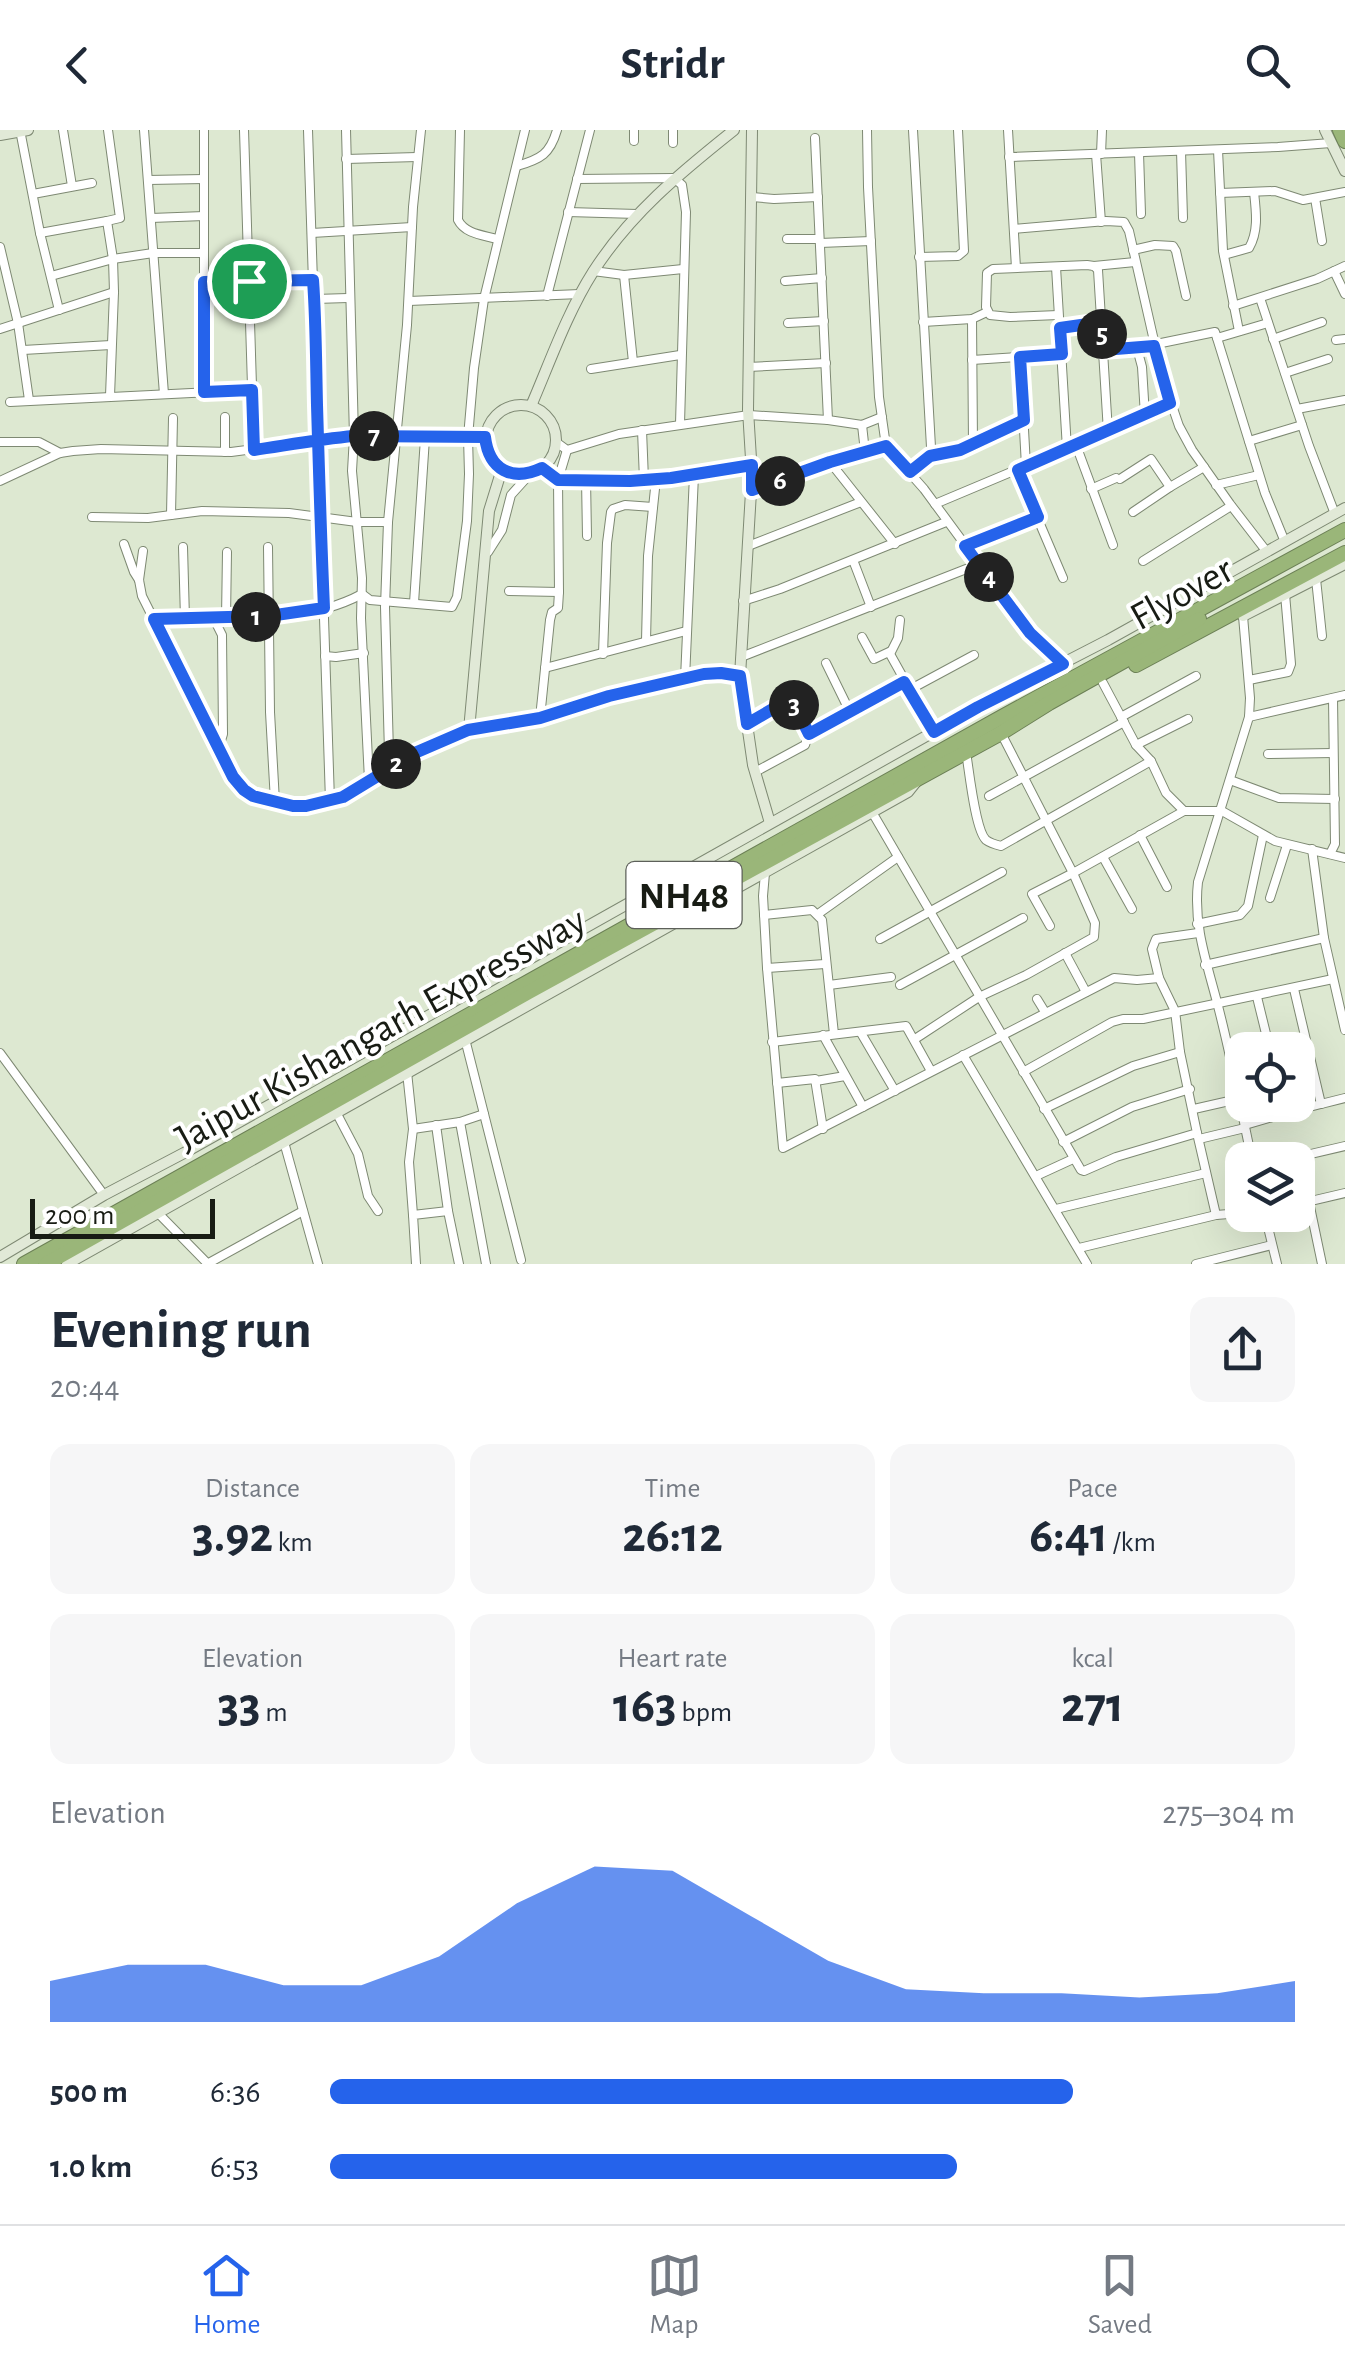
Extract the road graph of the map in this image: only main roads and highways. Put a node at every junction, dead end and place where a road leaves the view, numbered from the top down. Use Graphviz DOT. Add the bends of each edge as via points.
graph roads {
  1 [pos="1320,522"];
  2 [pos="1342,535"];
  3 [pos="1345,553"];
  4 [pos="1050,703"];
  5 [pos="24,1264"];
  6 [pos="46,1264"];
  1 -- 2 [label="highway"];
  2 -- 4 [label="highway, Flyover / NH48"];
  2 -- 5 [label="highway, Jaipur Kishangarh Expressway / NH48" via="1000,718"];
  3 -- 4 [label="highway" via="1069,701"];
  4 -- 6 [label="highway, Jaipur Kishangarh Expressway / NH48"];
}
